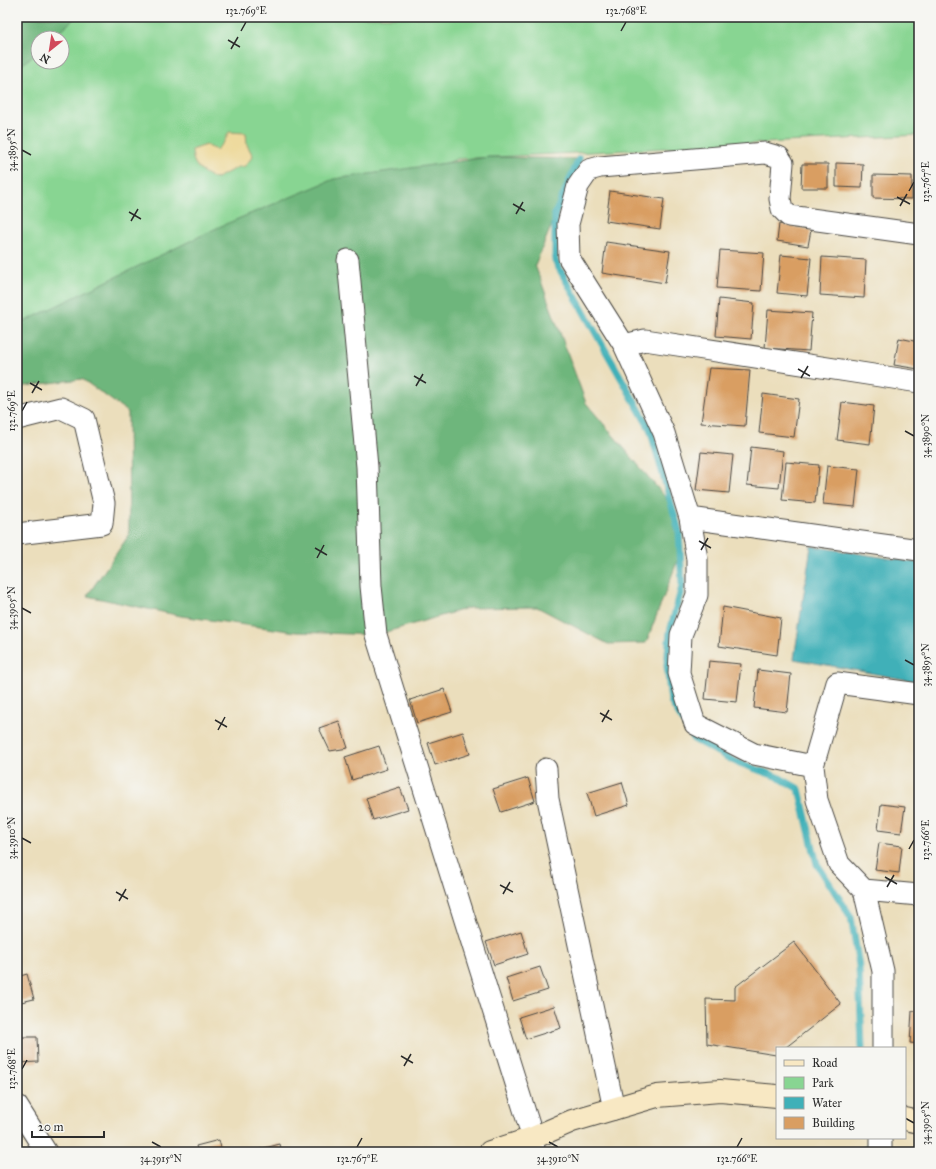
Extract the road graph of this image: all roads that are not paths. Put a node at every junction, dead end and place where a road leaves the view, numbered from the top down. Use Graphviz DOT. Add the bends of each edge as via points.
graph roads {
  1 [pos="919,234"];
  2 [pos="348,260"];
  3 [pos="624,345"];
  4 [pos="919,382"];
  5 [pos="17,419"];
  6 [pos="690,518"];
  7 [pos="17,534"];
  8 [pos="919,550"];
  9 [pos="919,694"];
  10 [pos="813,766"];
  11 [pos="546,769"];
  12 [pos="864,890"];
  13 [pos="919,895"];
  14 [pos="883,1047"];
  15 [pos="776,1096"];
  16 [pos="17,1106"];
  17 [pos="614,1108"];
  18 [pos="906,1119"];
  19 [pos="919,1122"];
  20 [pos="882,1139"];
  21 [pos="533,1145"];
  22 [pos="46,1152"];
  23 [pos="490,1152"];
  24 [pos="881,1152"];
  1 -- 3 [label="street" via="789,216 782,209 780,199 782,163 779,157 765,153 589,170 578,186 568,224 569,258"];
  2 -- 21 [label="street" via="367,467 371,586 376,635"];
  3 -- 4 [label="street" via="645,340"];
  3 -- 6 [label="street" via="664,433"];
  5 -- 7 [label="street" via="61,408 84,419 104,503 102,524"];
  6 -- 8 [label="street"];
  6 -- 10 [label="street" via="697,559 697,595 681,635 679,673 695,724 754,754"];
  9 -- 10 [label="street" via="837,683"];
  10 -- 12 [label="street" via="817,800 839,864"];
  11 -- 17 [label="street" via="548,799"];
  12 -- 13 [label="street"];
  12 -- 14 [label="street" via="883,971"];
  15 -- 17 [label="street" via="720,1091 657,1096"];
  16 -- 22 [label="street"];
  17 -- 21 [label="street" via="572,1121"];
  18 -- 19 [label="street"];
  20 -- 24 [label="street"];
  21 -- 23 [label="street"];
}
